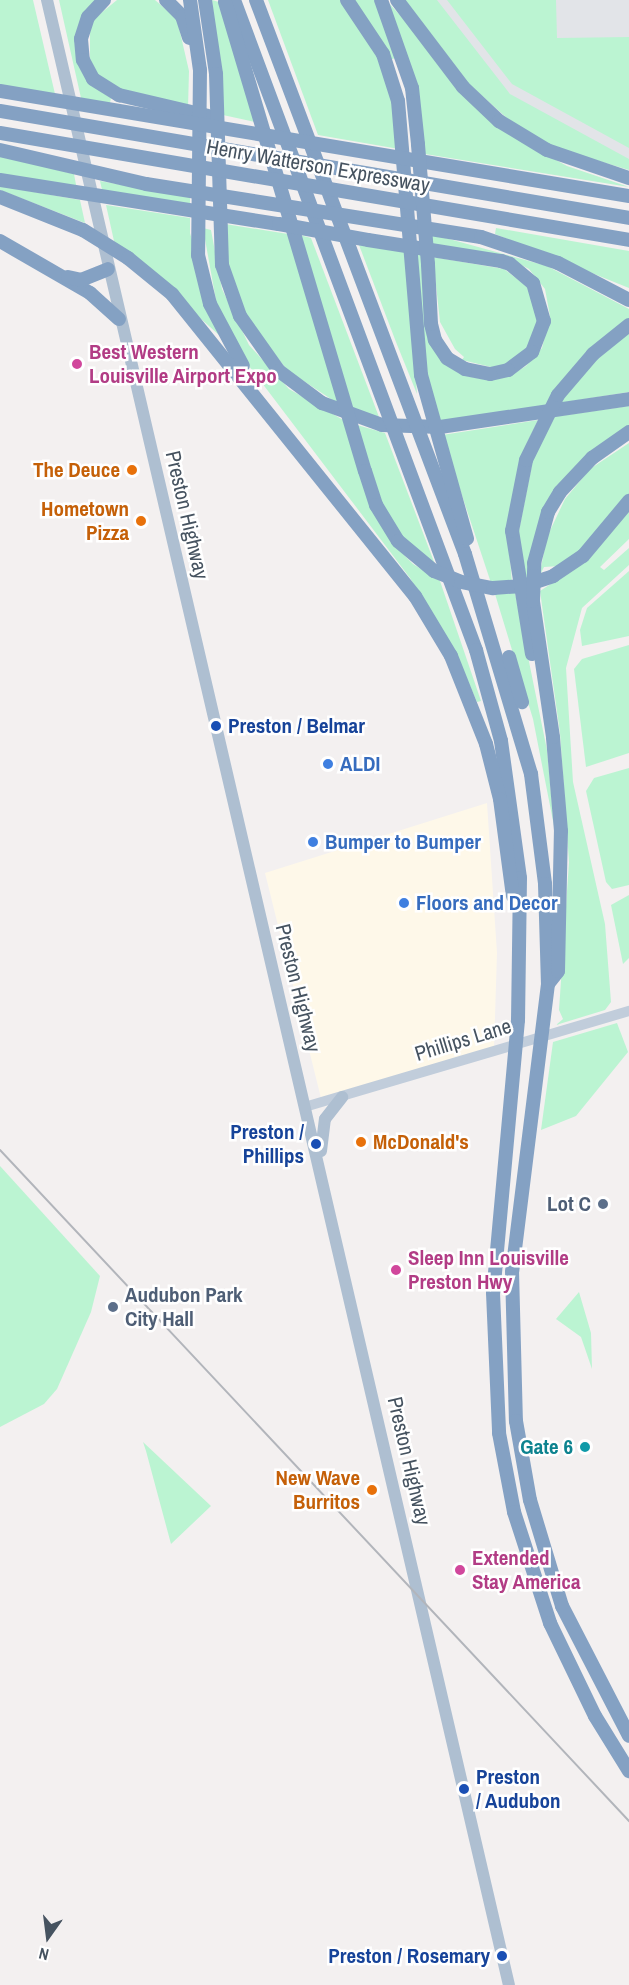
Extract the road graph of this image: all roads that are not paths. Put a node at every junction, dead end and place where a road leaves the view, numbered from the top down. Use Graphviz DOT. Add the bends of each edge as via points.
graph roads {
  1 [pos="47,0"];
  2 [pos="104,0"];
  3 [pos="166,0"];
  4 [pos="190,0"];
  5 [pos="205,0"];
  6 [pos="225,0"];
  7 [pos="234,0"];
  8 [pos="256,0"];
  9 [pos="347,0"];
  10 [pos="381,0"];
  11 [pos="397,0"];
  12 [pos="0,91"];
  13 [pos="197,99"];
  14 [pos="0,111"];
  15 [pos="0,133"];
  16 [pos="305,143"];
  17 [pos="0,150"];
  18 [pos="629,178"];
  19 [pos="0,180"];
  20 [pos="629,196"];
  21 [pos="0,197"];
  22 [pos="629,218"];
  23 [pos="629,240"];
  24 [pos="0,241"];
  25 [pos="107,263"];
  26 [pos="63,276"];
  27 [pos="594,280"];
  28 [pos="629,292"];
  29 [pos="629,300"];
  30 [pos="119,319"];
  31 [pos="629,325"];
  32 [pos="629,399"];
  33 [pos="629,432"];
  34 [pos="629,439"];
  35 [pos="308,459"];
  36 [pos="629,501"];
  37 [pos="548,518"];
  38 [pos="547,695"];
  39 [pos="531,774"];
  40 [pos="516,923"];
  41 [pos="548,984"];
  42 [pos="629,1011"];
  43 [pos="342,1097"];
  44 [pos="308,1106"];
  45 [pos="320,1162"];
  46 [pos="629,1736"];
  47 [pos="629,1771"];
  48 [pos="509,1985"];
  1 -- 25 [label="main road, Preston Highway"];
  2 -- 16 [label="highway" via="88,17 81,46 89,72 105,88"];
  3 -- 13 [label="highway" via="187,27"];
  4 -- 13 [label="highway"];
  5 -- 32 [label="highway" via="217,104 219,231 229,291 253,340 289,380 335,410 381,424 440,427"];
  6 -- 36 [label="highway" via="376,505 398,541 434,571 477,586 523,586 564,570 593,546"];
  7 -- 40 [label="highway" via="476,650 494,712 513,807 520,878"];
  8 -- 39 [label="highway" via="496,648"];
  9 -- 39 [label="highway" via="387,64 403,142 418,353 430,413 517,682 535,759"];
  10 -- 19 [label="highway" via="404,57 418,144 428,264 433,333 452,362 471,372 496,374 532,352 543,327 542,300 529,277 501,261"];
  11 -- 18 [label="highway" via="463,87 498,121 547,150"];
  12 -- 16 [label="highway"];
  13 -- 35 [label="highway" via="200,268 219,324"];
  14 -- 22 [label="highway, Henry Watterson Expressway"];
  15 -- 23 [label="highway, Henry Watterson Expressway"];
  16 -- 20 [label="highway"];
  17 -- 27 [label="highway" via="146,184 474,236 532,253"];
  21 -- 35 [label="highway" via="76,226 150,274 198,322"];
  24 -- 26 [label="highway"];
  25 -- 26 [label="highway" via="81,280"];
  25 -- 30 [label="main road, Preston Highway"];
  26 -- 30 [label="highway"];
  27 -- 28 [label="highway"];
  27 -- 29 [label="highway"];
  30 -- 44 [label="main road, Preston Highway"];
  31 -- 38 [label="highway" via="593,354 558,395 526,460 512,531 521,605 539,684"];
  33 -- 37 [label="highway" via="575,474"];
  34 -- 37 [label="highway" via="579,475"];
  35 -- 40 [label="highway" via="416,596 468,693 500,798"];
  37 -- 38 [label="highway" via="532,577"];
  38 -- 41 [label="highway" via="562,871 558,971"];
  39 -- 41 [label="highway" via="545,884"];
  40 -- 47 [label="highway" via="518,1020 493,1293 492,1341 499,1433 524,1550 565,1658"];
  41 -- 46 [label="highway" via="510,1294 510,1344 522,1461 540,1539 573,1632"];
  42 -- 43 [label="main road, Phillips Lane"];
  43 -- 44 [label="main road, Phillips Lane"];
  43 -- 45 [label="main road" via="325,1119"];
  44 -- 45 [label="main road, Preston Highway"];
  45 -- 48 [label="main road, Preston Highway"];
}
